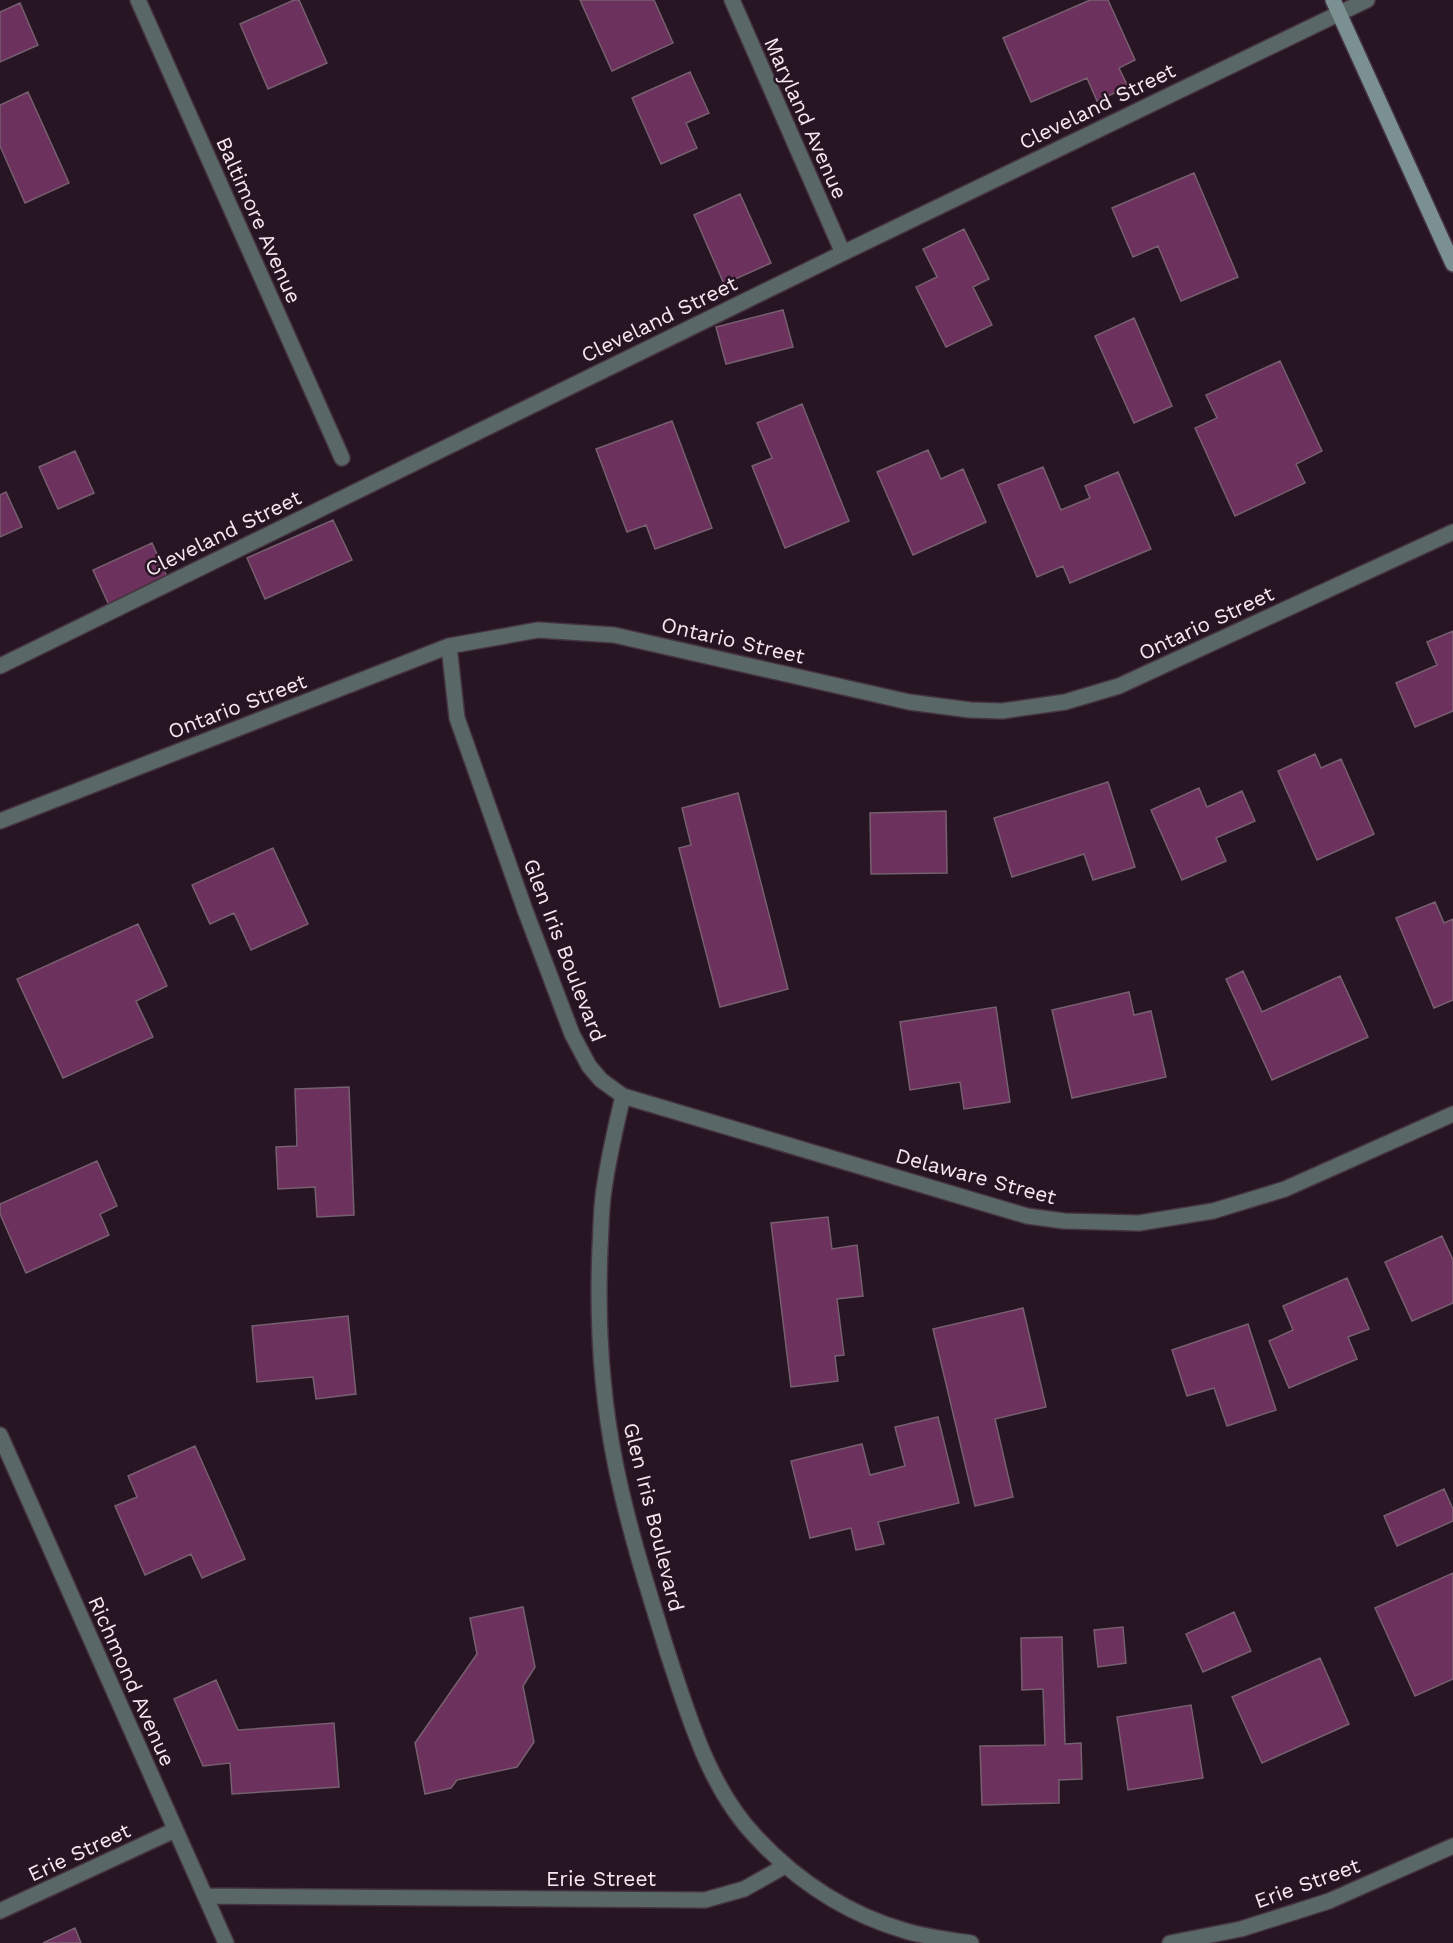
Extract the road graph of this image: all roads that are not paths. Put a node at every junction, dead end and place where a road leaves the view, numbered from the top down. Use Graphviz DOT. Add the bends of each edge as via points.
graph roads {
  1 [pos="138,0"];
  2 [pos="732,0"];
  3 [pos="1367,0"];
  4 [pos="1336,6"];
  5 [pos="843,253"];
  6 [pos="1453,264"];
  7 [pos="342,458"];
  8 [pos="1453,532"];
  9 [pos="449,646"];
  10 [pos="0,666"];
  11 [pos="0,821"];
  12 [pos="623,1096"];
  13 [pos="1453,1114"];
  14 [pos="0,1435"];
  15 [pos="175,1830"];
  16 [pos="1453,1846"];
  17 [pos="785,1866"];
  18 [pos="205,1896"];
  19 [pos="0,1911"];
  20 [pos="226,1943"];
  21 [pos="971,1943"];
  22 [pos="1170,1943"];
  1 -- 7 [label="street, Baltimore Avenue"];
  2 -- 5 [label="street, Maryland Avenue"];
  3 -- 4 [label="street, Cleveland Street"];
  4 -- 5 [label="street, Cleveland Street"];
  4 -- 6 [label="street"];
  5 -- 10 [label="street, Cleveland Street"];
  8 -- 9 [label="street, Ontario Street" via="1119,686 1065,702 1002,711 909,702 614,635 538,630"];
  9 -- 11 [label="street, Ontario Street"];
  9 -- 12 [label="street, Glen Iris Boulevard" via="457,718 572,1034 589,1066"];
  12 -- 13 [label="street, Delaware Street" via="1027,1216 1139,1223 1214,1211 1285,1189"];
  12 -- 17 [label="street, Glen Iris Boulevard" via="603,1200 598,1288 601,1352 615,1462 641,1569 710,1767 735,1811"];
  14 -- 15 [label="street, Richmond Avenue"];
  15 -- 18 [label="street, Richmond Avenue"];
  15 -- 19 [label="street, Erie Street"];
  16 -- 22 [label="street, Erie Street" via="1329,1901 1241,1929"];
  17 -- 18 [label="street, Erie Street" via="744,1889 705,1900"];
  17 -- 21 [label="street" via="849,1909 906,1931"];
  18 -- 20 [label="street, Richmond Avenue"];
}
